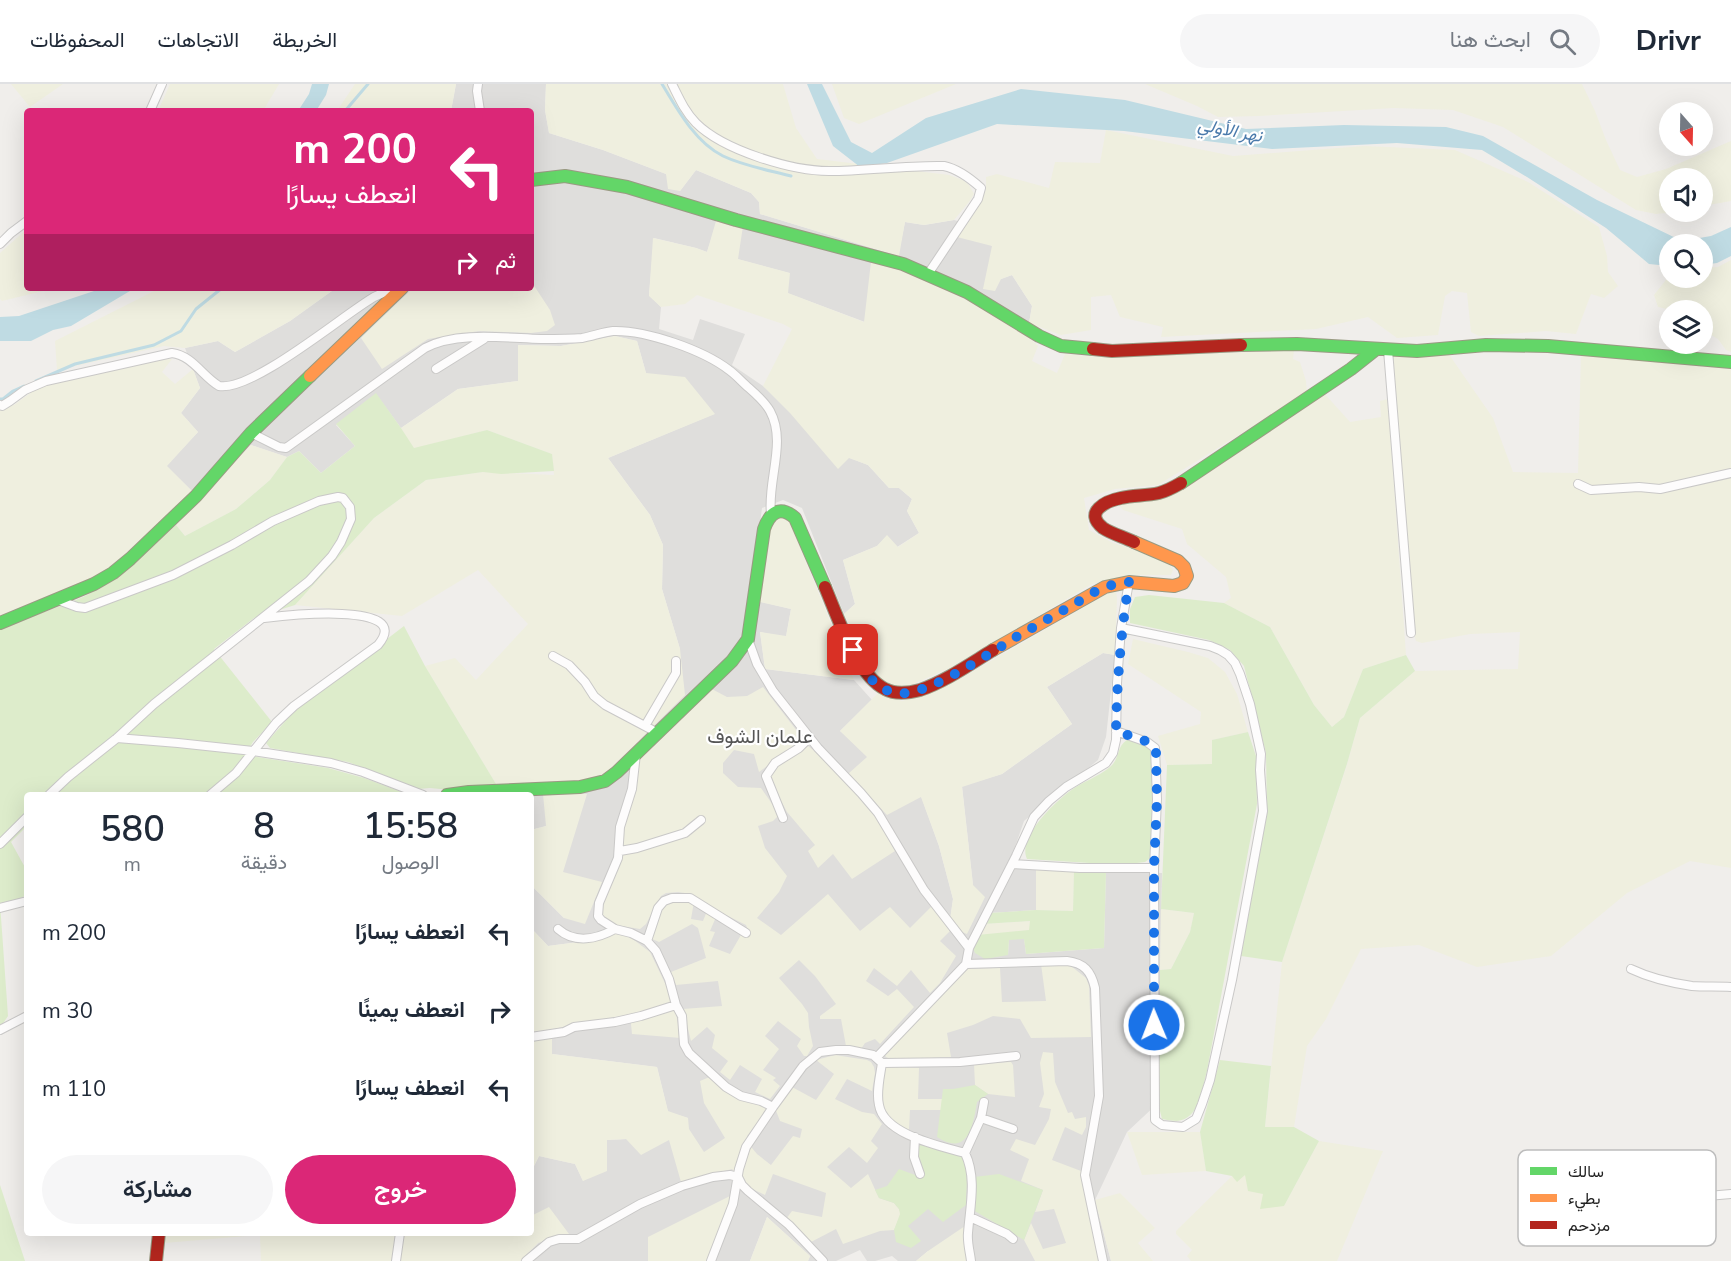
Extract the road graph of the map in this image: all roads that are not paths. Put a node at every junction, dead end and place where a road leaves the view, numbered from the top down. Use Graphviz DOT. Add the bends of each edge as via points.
graph roads {
  1 [pos="162,84"];
  2 [pos="478,84"];
  3 [pos="672,84"];
  4 [pos="151,108"];
  5 [pos="480,108"];
  6 [pos="534,180"];
  7 [pos="24,223"];
  8 [pos="0,243"];
  9 [pos="928,274"];
  10 [pos="390,291"];
  11 [pos="399,291"];
  12 [pos="486,338"];
  13 [pos="1381,350"];
  14 [pos="1731,362"];
  15 [pos="436,369"];
  16 [pos="0,405"];
  17 [pos="250,433"];
  18 [pos="1731,473"];
  19 [pos="1578,484"];
  20 [pos="771,514"];
  21 [pos="1129,582"];
  22 [pos="58,600"];
  23 [pos="264,618"];
  24 [pos="0,623"];
  25 [pos="1121,628"];
  26 [pos="1411,633"];
  27 [pos="748,639"];
  28 [pos="553,656"];
  29 [pos="676,661"];
  30 [pos="645,726"];
  31 [pos="1116,731"];
  32 [pos="658,734"];
  33 [pos="117,738"];
  34 [pos="809,738"];
  35 [pos="253,751"];
  36 [pos="636,754"];
  37 [pos="52,792"];
  38 [pos="214,792"];
  39 [pos="415,792"];
  40 [pos="490,792"];
  41 [pos="783,818"];
  42 [pos="24,820"];
  43 [pos="701,820"];
  44 [pos="0,844"];
  45 [pos="620,851"];
  46 [pos="1012,864"];
  47 [pos="1154,868"];
  48 [pos="24,902"];
  49 [pos="0,908"];
  50 [pos="558,929"];
  51 [pos="615,929"];
  52 [pos="746,933"];
  53 [pos="647,941"];
  54 [pos="969,948"];
  55 [pos="966,964"];
  56 [pos="1631,969"];
  57 [pos="1731,987"];
  58 [pos="676,1005"];
  59 [pos="24,1018"];
  60 [pos="0,1030"];
  61 [pos="534,1037"];
  62 [pos="1016,1056"];
  63 [pos="879,1060"];
  64 [pos="984,1102"];
  65 [pos="773,1107"];
  66 [pos="981,1118"];
  67 [pos="1013,1129"];
  68 [pos="915,1137"];
  69 [pos="965,1153"];
  70 [pos="920,1174"];
  71 [pos="738,1176"];
  72 [pos="1731,1194"];
  73 [pos="1716,1195"];
  74 [pos="970,1217"];
  75 [pos="159,1236"];
  76 [pos="400,1236"];
  77 [pos="1012,1239"];
  78 [pos="156,1261"];
  79 [pos="396,1261"];
  80 [pos="526,1261"];
  81 [pos="711,1261"];
  82 [pos="823,1261"];
  83 [pos="971,1261"];
  84 [pos="1103,1261"];
  1 -- 4 [label="street"];
  2 -- 5 [label="street"];
  3 -- 9 [label="street" via="689,114 704,130 728,145 772,161 827,171 944,166 975,183 981,188 980,194"];
  6 -- 9 [label="main road" via="565,176 627,187"];
  7 -- 8 [label="street"];
  9 -- 13 [label="main road" via="1060,345 1112,351 1297,344"];
  10 -- 16 [label="street" via="374,297 272,366 232,386 219,386 190,360 172,353 46,381"];
  11 -- 17 [label="main road"];
  12 -- 15 [label="street"];
  12 -- 17 [label="street" via="452,338 425,348 286,448"];
  12 -- 20 [label="street" via="569,339 624,332 692,350 728,369 764,403 774,421 777,443"];
  13 -- 14 [label="main road" via="1548,346"];
  13 -- 21 [label="main road" via="1179,484 1155,494 1100,505 1096,512 1100,525 1178,561 1187,576 1183,583 1174,586"];
  13 -- 26 [label="street"];
  17 -- 22 [label="main road" via="196,496 113,573"];
  18 -- 19 [label="street" via="1660,489 1591,490"];
  20 -- 21 [label="main road" via="785,512 795,518 859,663 874,682 894,693 927,688 1098,590"];
  20 -- 27 [label="main road" via="764,528"];
  21 -- 25 [label="street"];
  22 -- 23 [label="street" via="86,608 173,575 296,510 343,498 350,507 351,519 332,556"];
  22 -- 24 [label="main road"];
  23 -- 33 [label="street"];
  23 -- 35 [label="street" via="311,613 362,616 378,621 385,631 378,645 294,706"];
  25 -- 31 [label="street"];
  25 -- 47 [label="street" via="1210,646 1228,655 1240,674 1261,754 1260,835 1232,980 1204,1096 1196,1119 1183,1127 1162,1125 1155,1120"];
  27 -- 32 [label="main road"];
  27 -- 34 [label="street" via="766,681"];
  28 -- 30 [label="street" via="569,665 605,705"];
  29 -- 30 [label="street" via="676,673"];
  30 -- 32 [label="street"];
  31 -- 46 [label="street" via="1110,759 1040,809"];
  31 -- 47 [label="street" via="1155,748"];
  32 -- 36 [label="main road"];
  33 -- 35 [label="street"];
  33 -- 37 [label="street"];
  34 -- 41 [label="street" via="775,763 766,776"];
  34 -- 54 [label="street" via="878,813 924,890"];
  35 -- 38 [label="street" via="236,773"];
  35 -- 39 [label="street" via="349,768"];
  36 -- 40 [label="main road" via="610,777 590,785"];
  36 -- 45 [label="street" via="632,789 620,827"];
  42 -- 44 [label="street"];
  43 -- 45 [label="street" via="685,833"];
  45 -- 51 [label="street" via="598,910 601,920"];
  46 -- 47 [label="street"];
  46 -- 54 [label="street"];
  48 -- 49 [label="street"];
  50 -- 51 [label="street" via="576,939 604,935"];
  51 -- 53 [label="street"];
  52 -- 53 [label="street" via="690,898 672,898 658,908"];
  53 -- 58 [label="street" via="661,959"];
  54 -- 55 [label="street"];
  55 -- 63 [label="street"];
  55 -- 84 [label="street" via="1066,961 1082,965 1093,978 1099,1096 1085,1175"];
  56 -- 57 [label="street" via="1665,981"];
  58 -- 61 [label="street" via="632,1018"];
  58 -- 65 [label="street" via="689,1053 726,1087"];
  59 -- 60 [label="street"];
  62 -- 63 [label="street" via="960,1062"];
  63 -- 65 [label="street" via="849,1050 820,1052 803,1066"];
  63 -- 68 [label="street" via="879,1109 888,1122"];
  64 -- 66 [label="street"];
  65 -- 71 [label="street" via="746,1147"];
  66 -- 67 [label="street"];
  66 -- 69 [label="street"];
  68 -- 69 [label="street"];
  68 -- 70 [label="street" via="914,1157"];
  69 -- 74 [label="street" via="970,1164"];
  71 -- 80 [label="street" via="713,1177 682,1186 640,1204 578,1239 549,1242"];
  71 -- 81 [label="street" via="733,1204"];
  71 -- 82 [label="street" via="742,1185 789,1224"];
  72 -- 73 [label="street"];
  74 -- 77 [label="street"];
  74 -- 83 [label="street"];
  75 -- 78 [label="main road"];
  76 -- 79 [label="street"];
}
